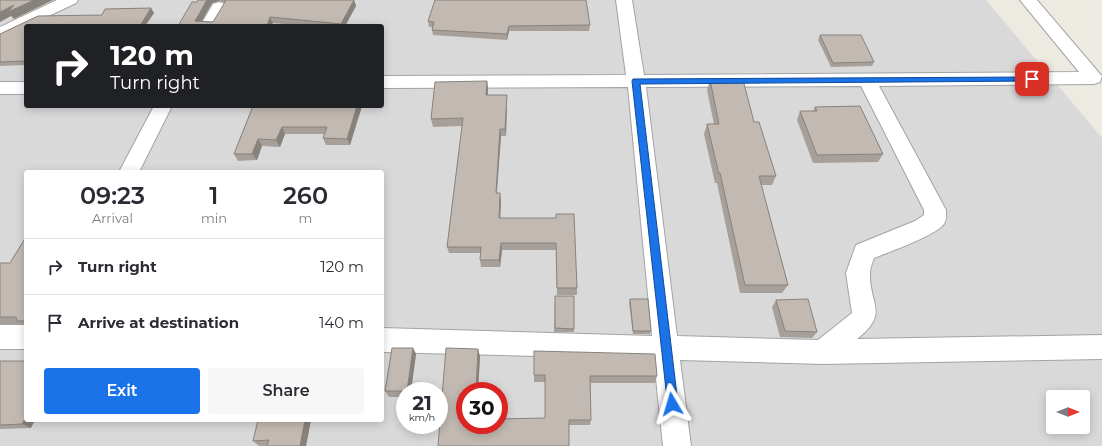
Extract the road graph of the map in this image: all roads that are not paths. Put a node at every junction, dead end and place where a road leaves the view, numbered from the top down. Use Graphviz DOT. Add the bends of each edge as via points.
graph roads {
  1 [pos="70,0"];
  2 [pos="624,0"];
  3 [pos="1028,0"];
  4 [pos="219,7"];
  5 [pos="209,24"];
  6 [pos="0,34"];
  7 [pos="867,80"];
  8 [pos="636,81"];
  9 [pos="1099,81"];
  10 [pos="384,82"];
  11 [pos="0,88"];
  12 [pos="24,88"];
  13 [pos="162,108"];
  14 [pos="130,170"];
  15 [pos="0,337"];
  16 [pos="24,337"];
  17 [pos="384,340"];
  18 [pos="1102,347"];
  19 [pos="666,348"];
  20 [pos="822,352"];
  21 [pos="677,446"];
  1 -- 6 [label="street"];
  2 -- 8 [label="street"];
  3 -- 9 [label="street"];
  4 -- 5 [label="street"];
  7 -- 8 [label="street"];
  7 -- 9 [label="street"];
  7 -- 20 [label="street" via="935,210 935,219 923,227 864,252 858,273 864,314 860,323"];
  8 -- 10 [label="street"];
  8 -- 19 [label="street"];
  11 -- 12 [label="street"];
  13 -- 14 [label="street"];
  15 -- 16 [label="street"];
  17 -- 19 [label="street"];
  18 -- 20 [label="street"];
  19 -- 20 [label="street"];
  19 -- 21 [label="street"];
}
